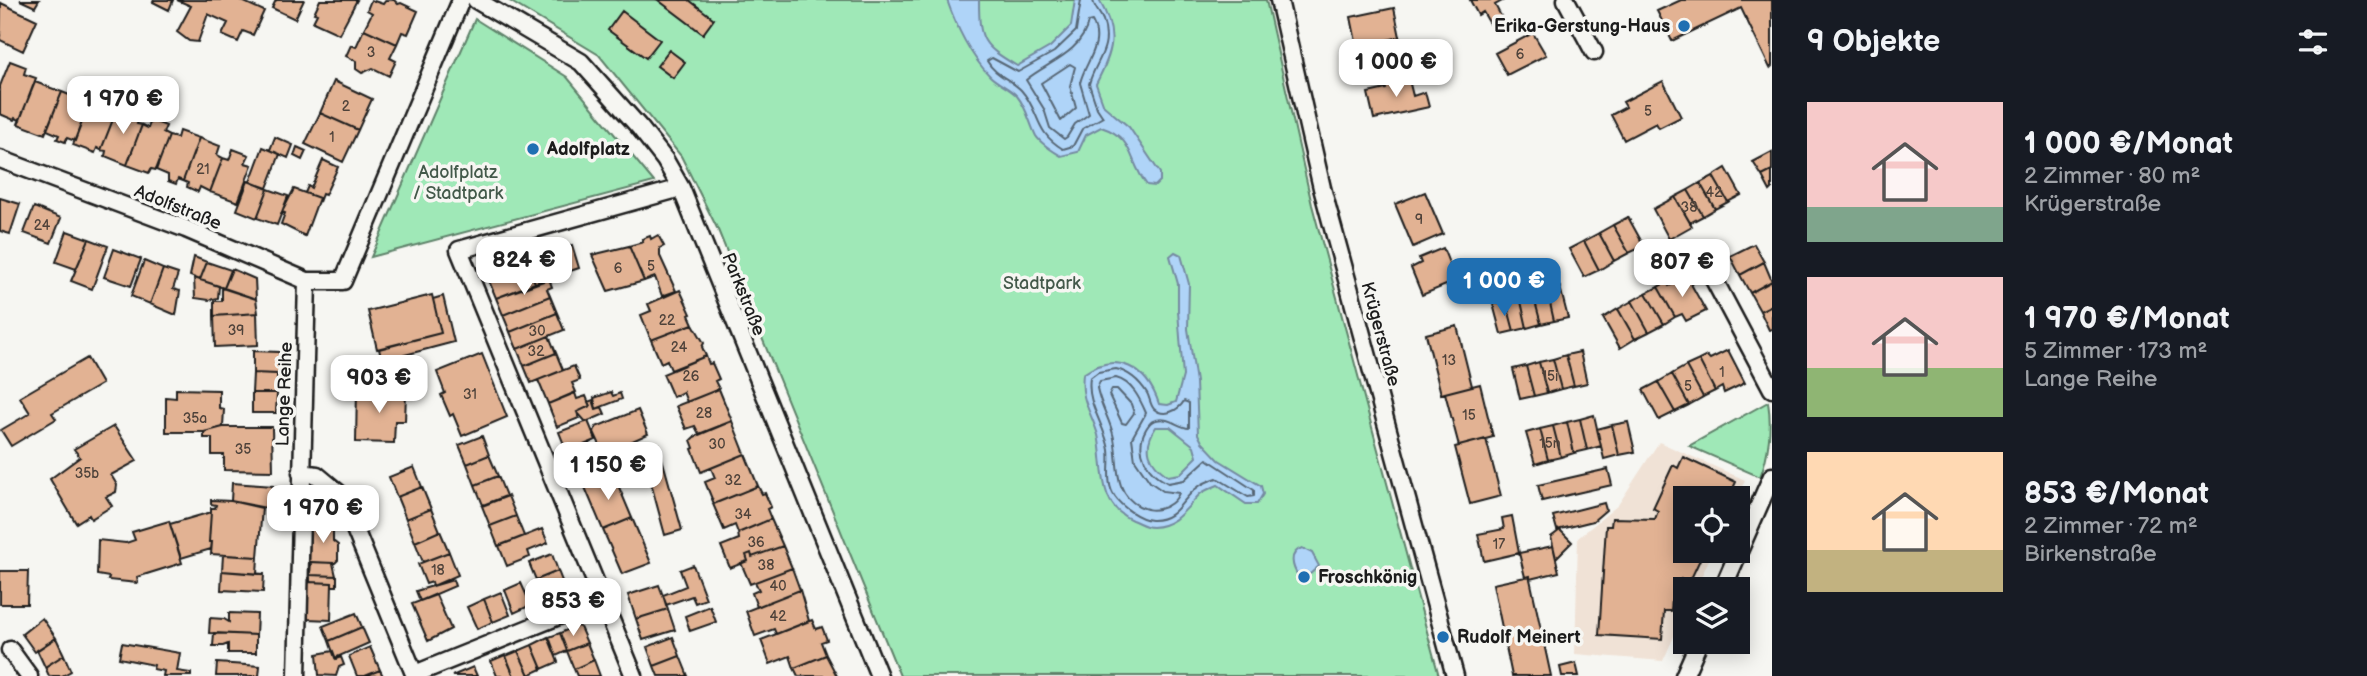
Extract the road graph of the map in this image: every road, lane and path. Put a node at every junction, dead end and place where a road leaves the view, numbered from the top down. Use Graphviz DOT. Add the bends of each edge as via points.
graph roads {
  1 [pos="461,0"];
  2 [pos="476,0"];
  3 [pos="1279,0"];
  4 [pos="1566,0"];
  5 [pos="1594,52"];
  6 [pos="0,159"];
  7 [pos="681,188"];
  8 [pos="1703,259"];
  9 [pos="307,281"];
  10 [pos="1772,389"];
  11 [pos="301,473"];
  12 [pos="1772,475"];
  13 [pos="1727,577"];
  14 [pos="601,599"];
  15 [pos="9,650"];
  16 [pos="1694,654"];
  17 [pos="415,675"];
  18 [pos="29,676"];
  19 [pos="297,676"];
  20 [pos="634,676"];
  21 [pos="879,676"];
  22 [pos="1455,676"];
  23 [pos="1684,676"];
  1 -- 9 [label="street, Adolfstraße" via="343,281"];
  2 -- 7 [label="street, Parkstraße" via="581,62 640,128"];
  3 -- 22 [label="street, Krügerstraße" via="1322,188"];
  4 -- 5 [label="street"];
  6 -- 9 [label="street, Adolfstraße" via="186,229"];
  7 -- 14 [label="street" via="459,250"];
  7 -- 21 [label="street, Parkstraße"];
  8 -- 10 [label="street"];
  9 -- 11 [label="street, Lange Reihe"];
  11 -- 17 [label="street" via="317,474 341,495"];
  11 -- 19 [label="street, Lange Reihe"];
  12 -- 13 [label="street"];
  14 -- 17 [label="street"];
  14 -- 20 [label="street"];
  15 -- 18 [label="street"];
  16 -- 23 [label="street"];
}
